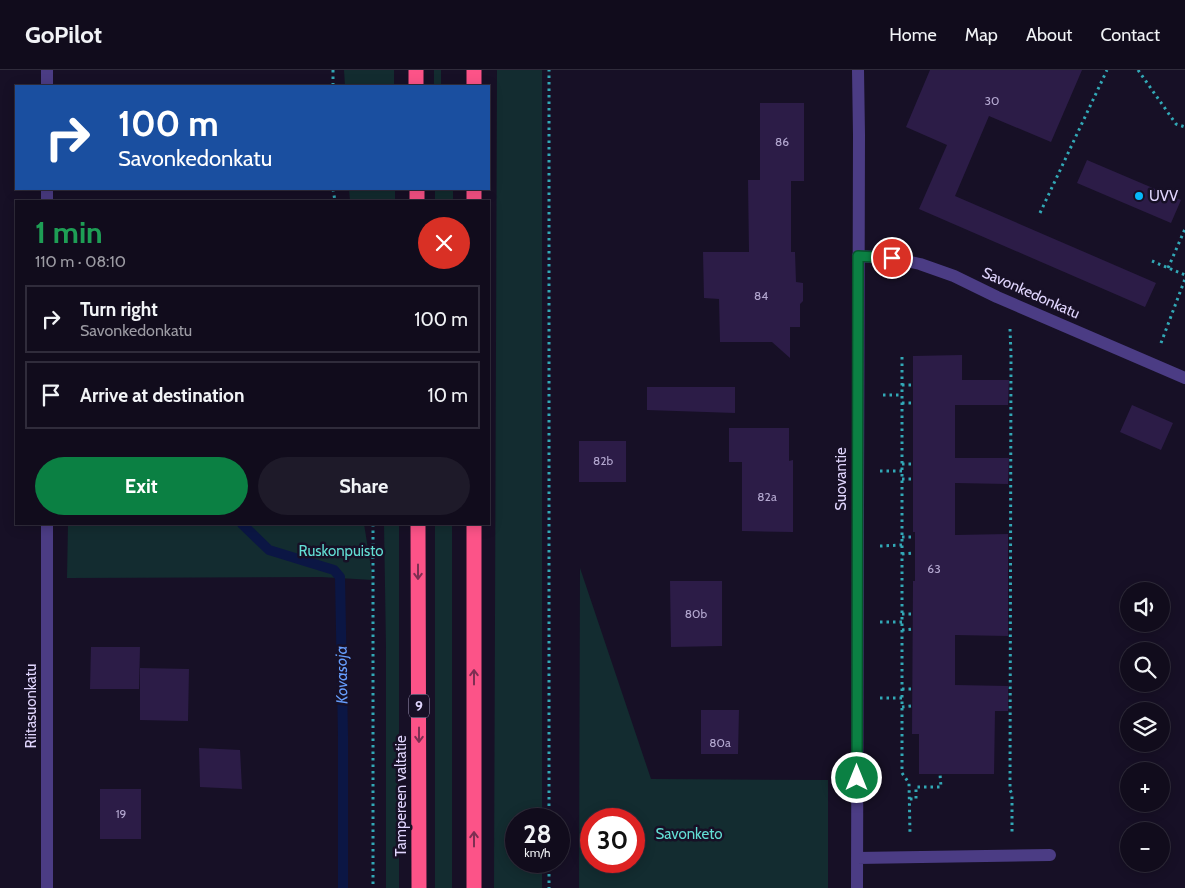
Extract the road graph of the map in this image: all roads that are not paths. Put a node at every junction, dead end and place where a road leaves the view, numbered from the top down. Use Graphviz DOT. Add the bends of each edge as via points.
graph roads {
  1 [pos="47,70"];
  2 [pos="416,70"];
  3 [pos="474,70"];
  4 [pos="858,70"];
  5 [pos="47,85"];
  6 [pos="416,85"];
  7 [pos="474,85"];
  8 [pos="858,256"];
  9 [pos="1185,378"];
  10 [pos="47,525"];
  11 [pos="418,525"];
  12 [pos="474,525"];
  13 [pos="1050,855"];
  14 [pos="857,858"];
  15 [pos="47,888"];
  16 [pos="419,888"];
  17 [pos="474,888"];
  18 [pos="857,888"];
  1 -- 5 [label="street"];
  2 -- 6 [label="highway"];
  3 -- 7 [label="highway"];
  4 -- 8 [label="street, Suovantie"];
  8 -- 9 [label="street, Savonkedonkatu" via="892,258 946,273"];
  8 -- 14 [label="street, Suovantie"];
  10 -- 15 [label="street, Riitasuonkatu"];
  11 -- 16 [label="highway, Tampereen valtatie / 9, one-way"];
  17 -- 12 [label="highway, one-way"];
  13 -- 14 [label="street"];
  14 -- 18 [label="street, Suovantie"];
}
